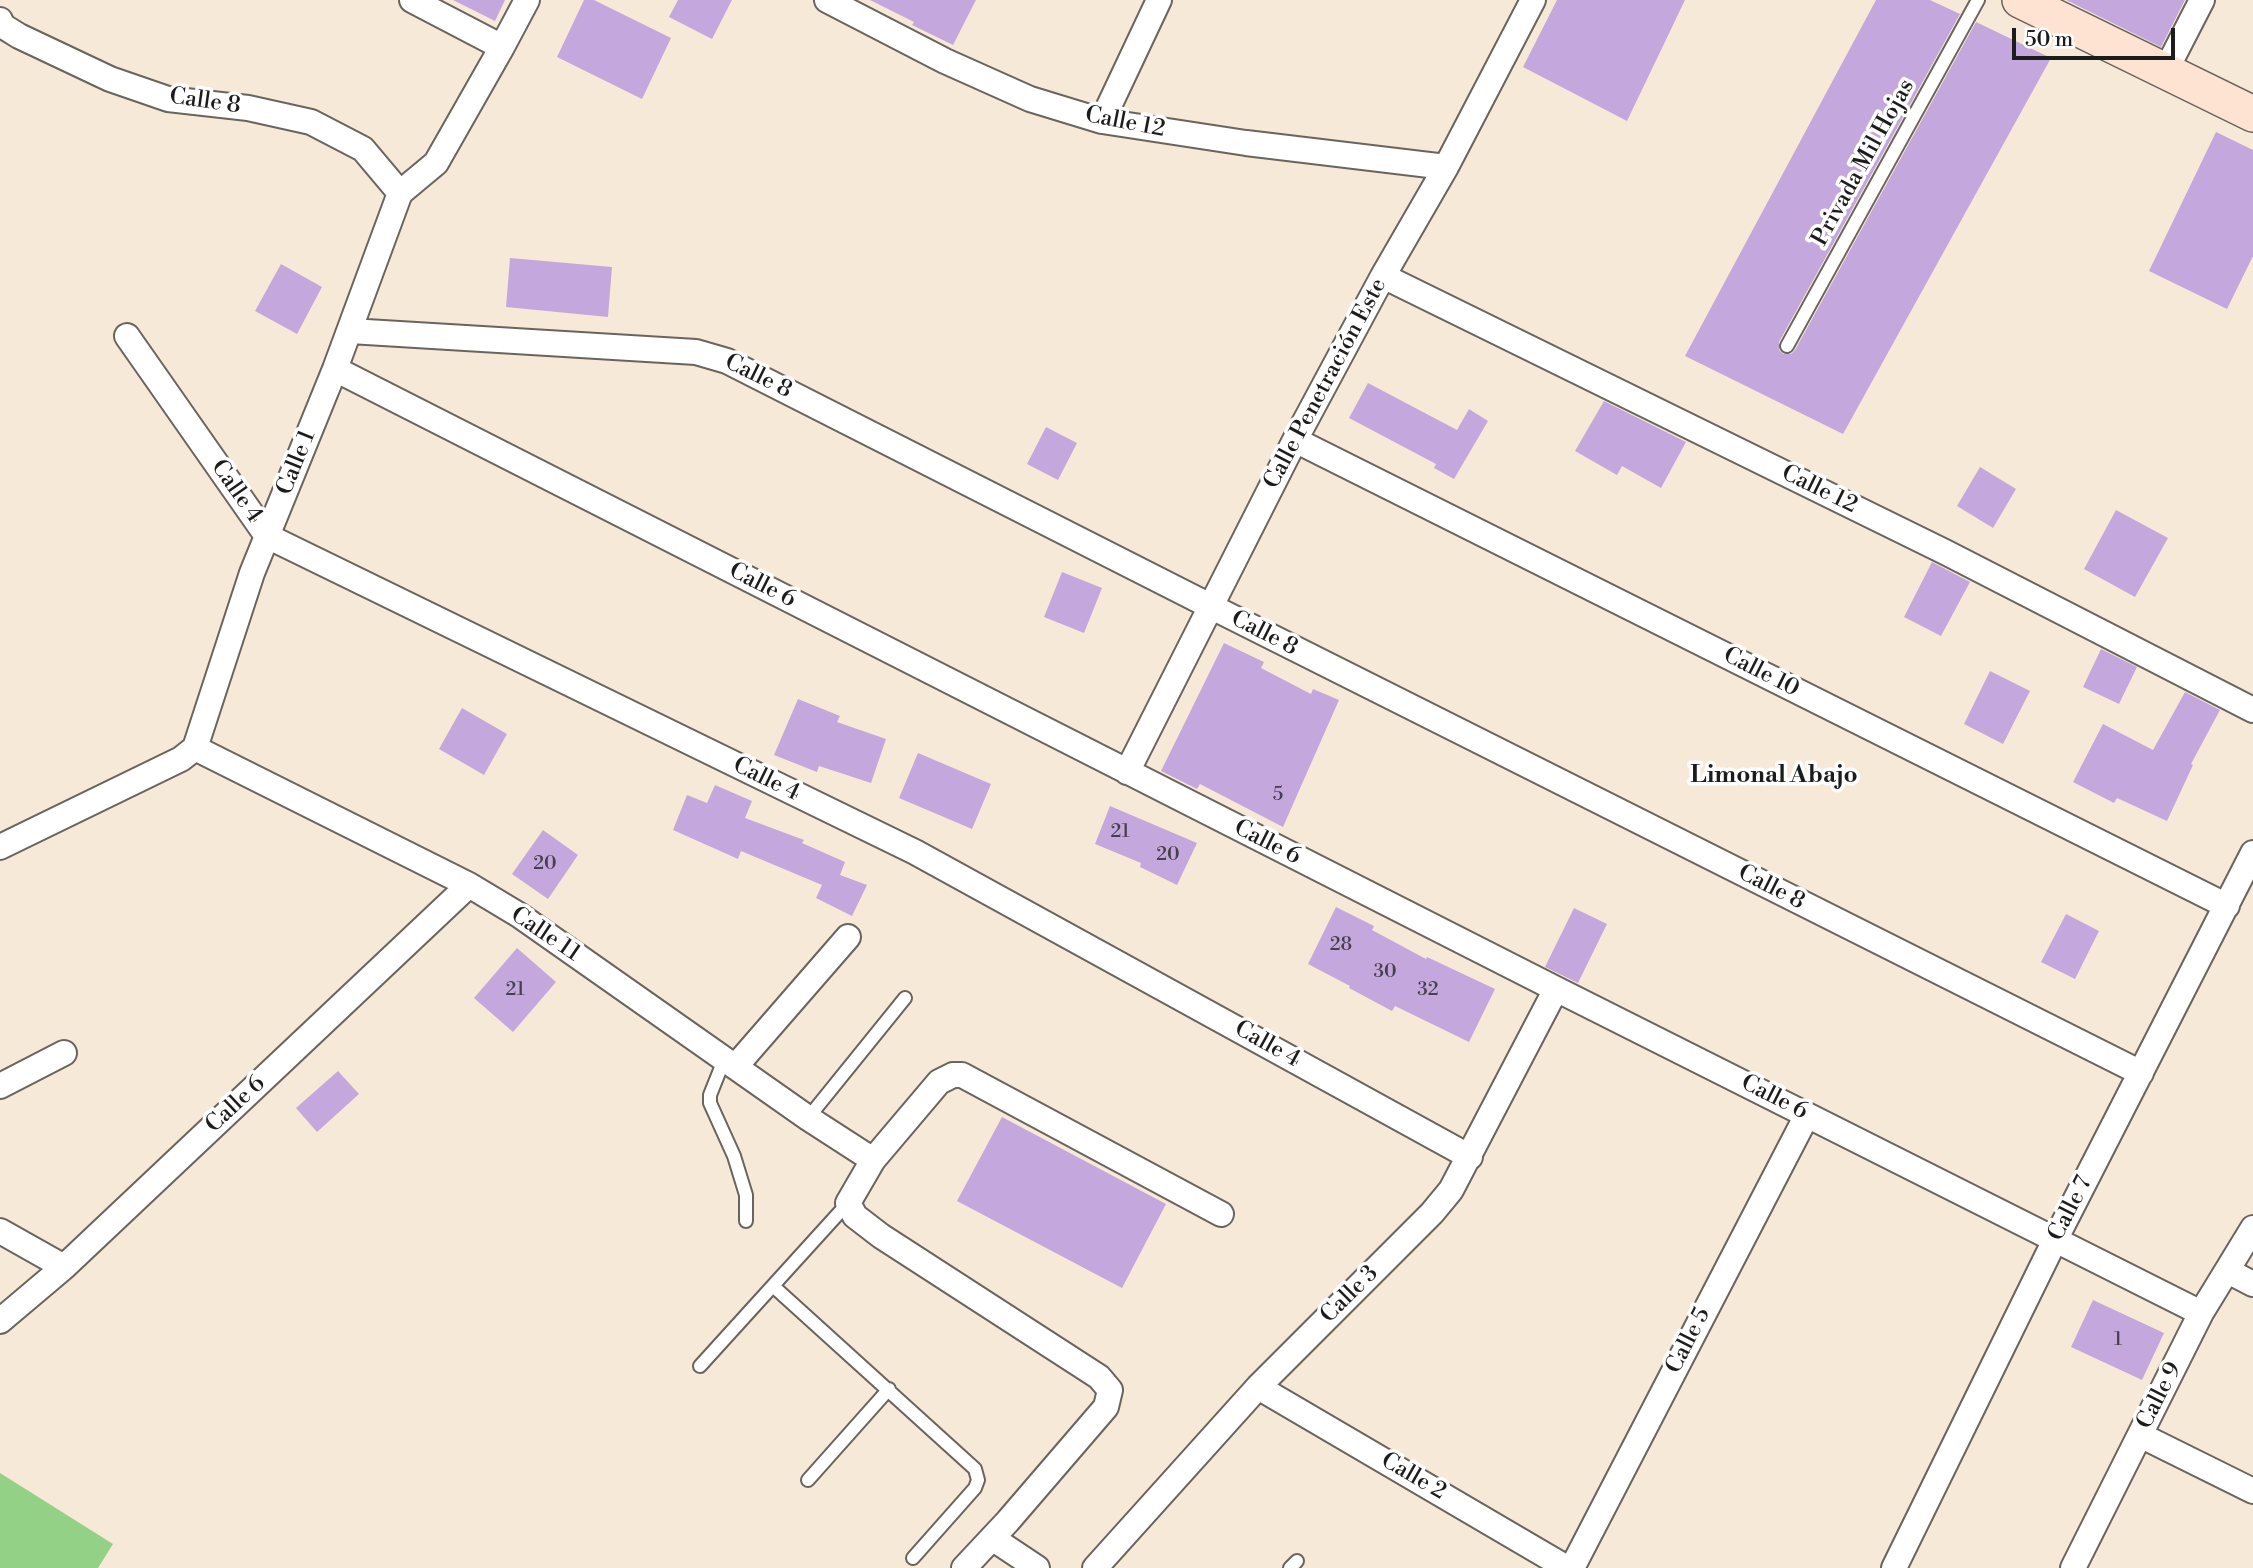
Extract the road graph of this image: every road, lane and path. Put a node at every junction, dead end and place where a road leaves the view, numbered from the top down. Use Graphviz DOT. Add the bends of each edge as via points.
graph roads {
  1 [pos="412,0"];
  2 [pos="527,0"];
  3 [pos="827,0"];
  4 [pos="1159,0"];
  5 [pos="1532,0"];
  6 [pos="1978,0"];
  7 [pos="2020,0"];
  8 [pos="2202,0"];
  9 [pos="0,19"];
  10 [pos="502,47"];
  11 [pos="2166,70"];
  12 [pos="2253,114"];
  13 [pos="1102,121"];
  14 [pos="1446,167"];
  15 [pos="400,193"];
  16 [pos="1383,276"];
  17 [pos="350,331"];
  18 [pos="127,336"];
  19 [pos="1787,346"];
  20 [pos="335,369"];
  21 [pos="1295,440"];
  22 [pos="267,536"];
  23 [pos="1210,607"];
  24 [pos="2253,709"];
  25 [pos="194,748"];
  26 [pos="1127,772"];
  27 [pos="0,847"];
  28 [pos="2253,853"];
  29 [pos="469,885"];
  30 [pos="2227,906"];
  31 [pos="848,937"];
  32 [pos="1556,989"];
  33 [pos="905,998"];
  34 [pos="64,1053"];
  35 [pos="730,1063"];
  36 [pos="2141,1073"];
  37 [pos="0,1086"];
  38 [pos="1807,1115"];
  39 [pos="808,1118"];
  40 [pos="1470,1157"];
  41 [pos="873,1160"];
  42 [pos="848,1203"];
  43 [pos="1221,1214"];
  44 [pos="746,1221"];
  45 [pos="2253,1228"];
  46 [pos="0,1231"];
  47 [pos="2055,1240"];
  48 [pos="64,1267"];
  49 [pos="2228,1271"];
  50 [pos="2253,1284"];
  51 [pos="773,1286"];
  52 [pos="2201,1313"];
  53 [pos="0,1321"];
  54 [pos="700,1366"];
  55 [pos="1258,1387"];
  56 [pos="889,1389"];
  57 [pos="2140,1435"];
  58 [pos="808,1480"];
  59 [pos="2253,1491"];
  60 [pos="992,1538"];
  61 [pos="913,1558"];
  62 [pos="964,1568"];
  63 [pos="1037,1568"];
  64 [pos="1095,1568"];
  65 [pos="1570,1568"];
  66 [pos="1894,1568"];
  67 [pos="2073,1568"];
  1 -- 10 [label="street"];
  2 -- 10 [label="street"];
  3 -- 13 [label="street, Calle 12" via="1030,99"];
  4 -- 13 [label="street"];
  5 -- 14 [label="street, Calle Penetración Este"];
  6 -- 19 [label="lane, Privada Mil Hojas"];
  7 -- 11 [label="street"];
  8 -- 11 [label="street"];
  9 -- 15 [label="street, Calle 8" via="19,36 110,79 168,99 248,108 311,122 363,149"];
  10 -- 15 [label="street" via="436,163"];
  11 -- 12 [label="street"];
  13 -- 14 [label="street, Calle 12" via="1246,144"];
  14 -- 16 [label="street, Calle Penetración Este"];
  15 -- 17 [label="street, Calle 1"];
  16 -- 21 [label="street, Calle Penetración Este"];
  16 -- 24 [label="street, Calle 12"];
  17 -- 20 [label="street, Calle 1"];
  17 -- 23 [label="street, Calle 8" via="711,355"];
  18 -- 22 [label="street, Calle 4"];
  20 -- 22 [label="street, Calle 1"];
  20 -- 26 [label="street, Calle 6"];
  21 -- 23 [label="street, Calle Penetración Este"];
  21 -- 30 [label="street, Calle 10"];
  22 -- 25 [label="street, Calle 1"];
  22 -- 40 [label="street, Calle 4" via="915,852"];
  23 -- 26 [label="street, Calle Penetración Este"];
  23 -- 36 [label="street, Calle 8"];
  25 -- 27 [label="street" via="181,759"];
  25 -- 29 [label="street, Calle 11"];
  26 -- 32 [label="street, Calle 6"];
  28 -- 30 [label="street, Calle 7"];
  29 -- 35 [label="street, Calle 11"];
  29 -- 48 [label="street, Calle 6"];
  30 -- 36 [label="street, Calle 7"];
  31 -- 35 [label="street"];
  32 -- 38 [label="street, Calle 6"];
  32 -- 40 [label="street, Calle 3"];
  33 -- 39 [label="lane"];
  34 -- 37 [label="street"];
  35 -- 39 [label="street, Calle 11"];
  35 -- 44 [label="lane" via="710,1095 710,1103 746,1195"];
  36 -- 47 [label="street, Calle 7"];
  38 -- 47 [label="street, Calle 6"];
  38 -- 65 [label="street, Calle 5"];
  39 -- 41 [label="street, Calle 11"];
  40 -- 55 [label="street, Calle 3" via="1432,1213"];
  41 -- 42 [label="street"];
  41 -- 43 [label="street" via="939,1082 962,1075"];
  42 -- 51 [label="lane"];
  42 -- 60 [label="street" via="855,1216 881,1236 1099,1377 1110,1390 1106,1407"];
  45 -- 49 [label="street, Calle 9"];
  46 -- 48 [label="street"];
  47 -- 52 [label="street, Calle 6"];
  47 -- 66 [label="street, Calle 7"];
  48 -- 53 [label="street, Calle 6"];
  49 -- 50 [label="street"];
  49 -- 52 [label="street, Calle 9"];
  51 -- 54 [label="lane"];
  51 -- 56 [label="lane"];
  52 -- 57 [label="street, Calle 9"];
  55 -- 64 [label="street, Calle 3"];
  55 -- 65 [label="street, Calle 2"];
  56 -- 58 [label="lane"];
  56 -- 61 [label="lane" via="975,1469 978,1480"];
  57 -- 59 [label="street"];
  57 -- 67 [label="street, Calle 9"];
  60 -- 62 [label="street"];
  60 -- 63 [label="street"];
}
